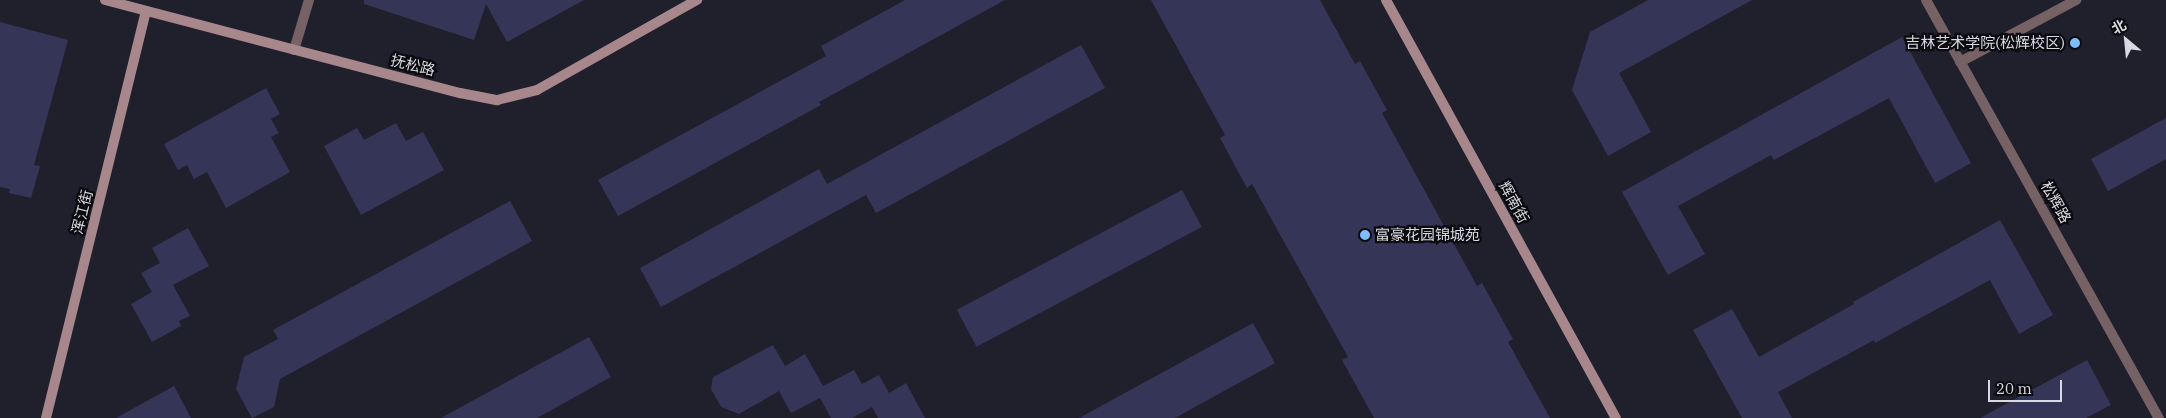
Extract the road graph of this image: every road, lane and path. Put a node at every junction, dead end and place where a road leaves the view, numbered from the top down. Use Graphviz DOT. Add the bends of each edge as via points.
graph roads {
  1 [pos="104,0"];
  2 [pos="309,0"];
  3 [pos="697,0"];
  4 [pos="1386,0"];
  5 [pos="1926,0"];
  6 [pos="2076,0"];
  7 [pos="146,12"];
  8 [pos="294,50"];
  9 [pos="1960,62"];
  10 [pos="46,418"];
  11 [pos="1616,418"];
  12 [pos="2160,418"];
  1 -- 7 [label="street, 抚松路"];
  2 -- 8 [label="street"];
  3 -- 8 [label="street, 抚松路" via="537,90 497,100"];
  4 -- 11 [label="street, 辉南街"];
  5 -- 9 [label="street, 松辉路"];
  6 -- 9 [label="street"];
  7 -- 8 [label="street, 抚松路"];
  7 -- 10 [label="street, 浑江街"];
  9 -- 12 [label="street, 松辉路"];
}
